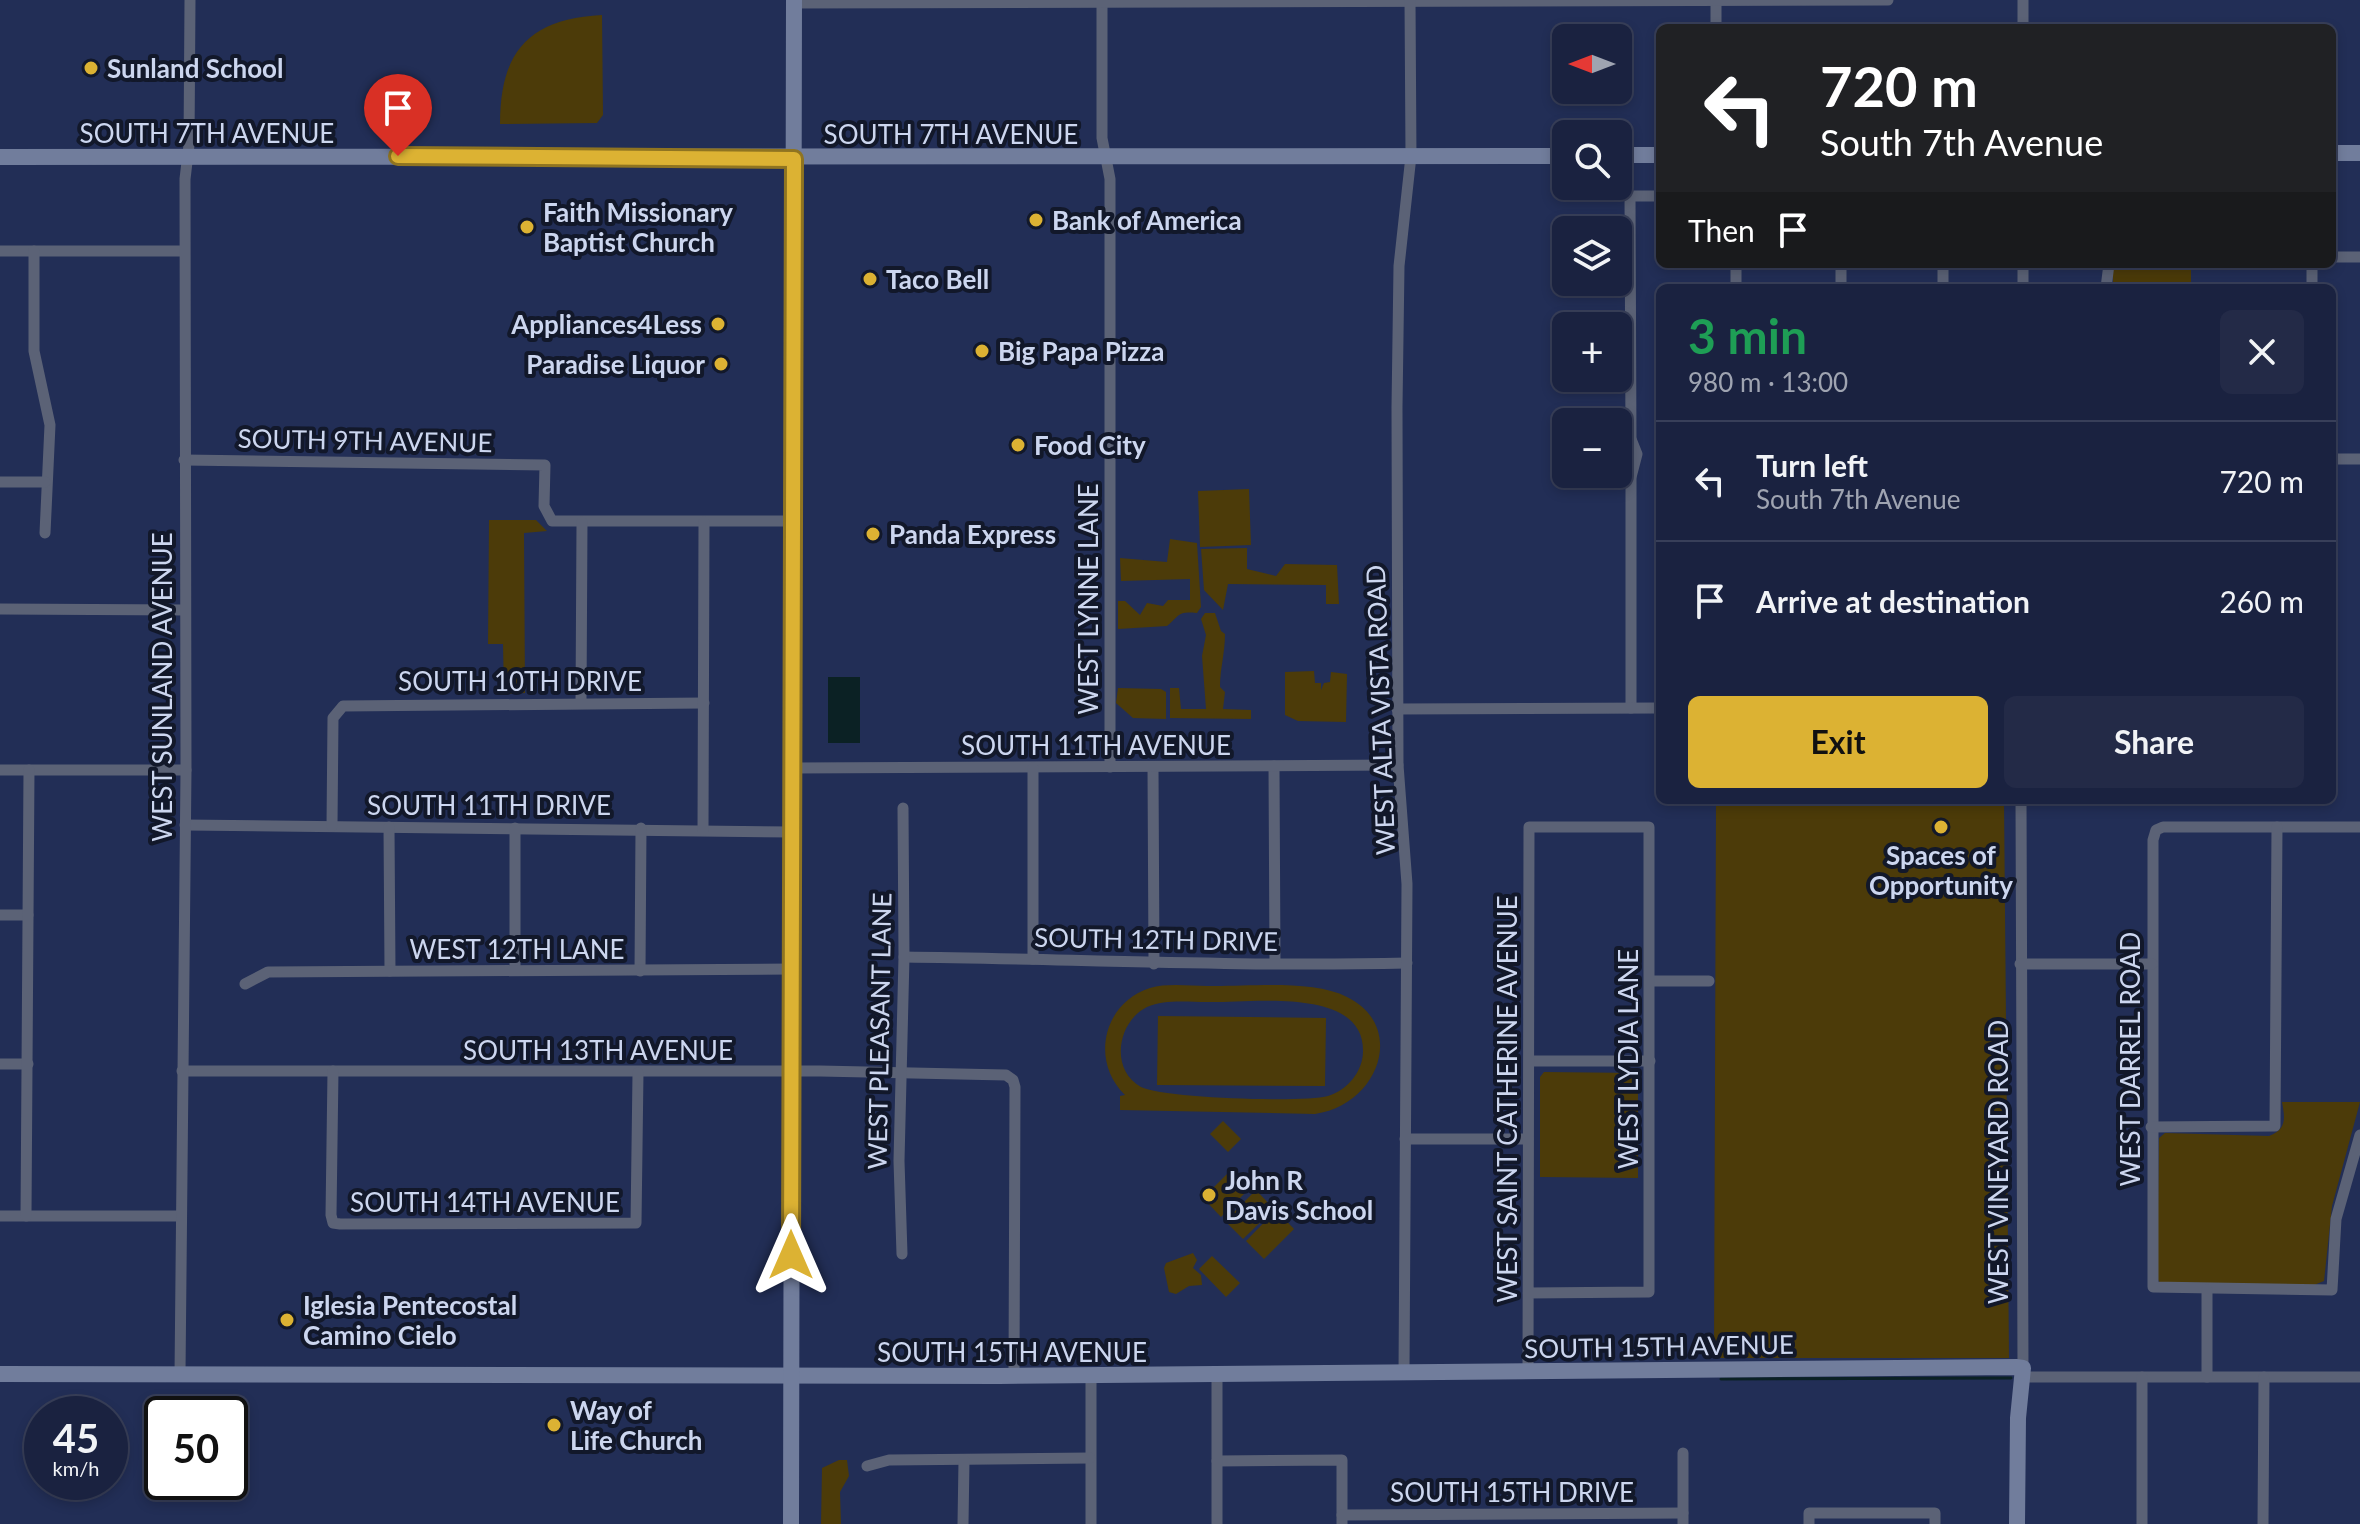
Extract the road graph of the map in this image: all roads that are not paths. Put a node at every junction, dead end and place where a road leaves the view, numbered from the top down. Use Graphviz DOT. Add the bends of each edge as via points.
graph roads {
  1 [pos="190,0"];
  2 [pos="1410,0"];
  3 [pos="1716,0"];
  4 [pos="1888,0"];
  5 [pos="2023,0"];
  6 [pos="794,1"];
  7 [pos="1102,2"];
  8 [pos="1716,24"];
  9 [pos="2023,24"];
  10 [pos="2336,153"];
  11 [pos="2360,153"];
  12 [pos="1632,155"];
  13 [pos="1656,155"];
  14 [pos="1411,156"];
  15 [pos="1552,156"];
  16 [pos="0,157"];
  17 [pos="187,157"];
  18 [pos="1108,158"];
  19 [pos="794,159"];
  20 [pos="1656,196"];
  21 [pos="0,251"];
  22 [pos="34,251"];
  23 [pos="184,251"];
  24 [pos="2336,257"];
  25 [pos="2360,257"];
  26 [pos="2336,459"];
  27 [pos="2360,459"];
  28 [pos="184,460"];
  29 [pos="0,482"];
  30 [pos="45,482"];
  31 [pos="795,521"];
  32 [pos="582,522"];
  33 [pos="704,522"];
  34 [pos="45,533"];
  35 [pos="0,609"];
  36 [pos="185,610"];
  37 [pos="581,703"];
  38 [pos="704,703"];
  39 [pos="1631,708"];
  40 [pos="1656,708"];
  41 [pos="1397,709"];
  42 [pos="1398,765"];
  43 [pos="1274,766"];
  44 [pos="1110,767"];
  45 [pos="1153,767"];
  46 [pos="794,768"];
  47 [pos="1033,768"];
  48 [pos="0,770"];
  49 [pos="29,770"];
  50 [pos="186,770"];
  51 [pos="2021,804"];
  52 [pos="903,808"];
  53 [pos="185,825"];
  54 [pos="332,826"];
  55 [pos="389,827"];
  56 [pos="1529,827"];
  57 [pos="2277,827"];
  58 [pos="2360,827"];
  59 [pos="515,828"];
  60 [pos="641,828"];
  61 [pos="703,830"];
  62 [pos="793,832"];
  63 [pos="0,915"];
  64 [pos="28,915"];
  65 [pos="904,957"];
  66 [pos="1033,959"];
  67 [pos="1275,963"];
  68 [pos="1407,963"];
  69 [pos="1154,964"];
  70 [pos="2020,964"];
  71 [pos="2152,964"];
  72 [pos="792,969"];
  73 [pos="515,970"];
  74 [pos="390,971"];
  75 [pos="640,971"];
  76 [pos="1650,981"];
  77 [pos="1709,981"];
  78 [pos="245,984"];
  79 [pos="1530,1061"];
  80 [pos="1650,1061"];
  81 [pos="0,1064"];
  82 [pos="28,1064"];
  83 [pos="182,1071"];
  84 [pos="333,1071"];
  85 [pos="792,1071"];
  86 [pos="638,1073"];
  87 [pos="900,1075"];
  88 [pos="2151,1127"];
  89 [pos="2360,1135"];
  90 [pos="1405,1139"];
  91 [pos="1528,1139"];
  92 [pos="2355,1172"];
  93 [pos="0,1216"];
  94 [pos="26,1216"];
  95 [pos="181,1216"];
  96 [pos="902,1254"];
  97 [pos="2207,1290"];
  98 [pos="1528,1293"];
  99 [pos="1528,1371"];
  100 [pos="1404,1372"];
  101 [pos="2022,1372"];
  102 [pos="0,1374"];
  103 [pos="180,1374"];
  104 [pos="791,1376"];
  105 [pos="1014,1376"];
  106 [pos="1091,1376"];
  107 [pos="1217,1376"];
  108 [pos="2142,1377"];
  109 [pos="2207,1377"];
  110 [pos="2264,1377"];
  111 [pos="2360,1377"];
  112 [pos="1683,1453"];
  113 [pos="1090,1458"];
  114 [pos="964,1460"];
  115 [pos="1217,1461"];
  116 [pos="867,1466"];
  117 [pos="1809,1518"];
  118 [pos="1935,1518"];
  119 [pos="1342,1519"];
  120 [pos="1557,1519"];
  121 [pos="1683,1519"];
  122 [pos="791,1524"];
  123 [pos="963,1524"];
  124 [pos="1091,1524"];
  125 [pos="1217,1524"];
  126 [pos="2017,1524"];
  127 [pos="2142,1524"];
  128 [pos="2263,1524"];
  1 -- 17 [label="street, WEST SUNLAND AVENUE"];
  2 -- 3 [label="street"];
  2 -- 7 [label="street"];
  2 -- 14 [label="street, WEST ALTA VISTA ROAD"];
  3 -- 4 [label="street"];
  3 -- 8 [label="street"];
  5 -- 9 [label="street"];
  6 -- 7 [label="street"];
  6 -- 19 [label="main road"];
  7 -- 18 [label="street, WEST LYNNE LANE" via="1102,138"];
  10 -- 11 [label="main road"];
  12 -- 13 [label="main road"];
  14 -- 15 [label="main road, SOUTH 7TH AVENUE"];
  14 -- 18 [label="main road, SOUTH 7TH AVENUE"];
  14 -- 41 [label="street, WEST ALTA VISTA ROAD" via="1399,266"];
  16 -- 17 [label="main road, SOUTH 7TH AVENUE"];
  17 -- 19 [label="main road, SOUTH 7TH AVENUE"];
  17 -- 23 [label="street, WEST SUNLAND AVENUE"];
  18 -- 19 [label="main road, SOUTH 7TH AVENUE"];
  18 -- 44 [label="street, WEST LYNNE LANE"];
  19 -- 31 [label="main road"];
  20 -- 39 [label="street" via="1630,196 1631,439 1637,454 1631,477"];
  21 -- 22 [label="street"];
  22 -- 23 [label="street"];
  22 -- 30 [label="street" via="34,351 50,425"];
  23 -- 28 [label="street, WEST SUNLAND AVENUE"];
  24 -- 25 [label="street"];
  26 -- 27 [label="street"];
  28 -- 32 [label="street, SOUTH 9TH AVENUE" via="545,465 547,516 557,522"];
  28 -- 36 [label="street, WEST SUNLAND AVENUE"];
  29 -- 30 [label="street"];
  30 -- 34 [label="street"];
  31 -- 33 [label="street"];
  31 -- 46 [label="main road"];
  32 -- 33 [label="street"];
  32 -- 37 [label="street"];
  33 -- 38 [label="street"];
  35 -- 36 [label="street"];
  36 -- 50 [label="street, WEST SUNLAND AVENUE"];
  37 -- 38 [label="street, SOUTH 10TH DRIVE"];
  37 -- 54 [label="street, SOUTH 10TH DRIVE" via="354,704 337,710 332,725"];
  38 -- 61 [label="street"];
  39 -- 40 [label="street"];
  39 -- 41 [label="street"];
  41 -- 42 [label="street, WEST ALTA VISTA ROAD"];
  42 -- 43 [label="street, SOUTH 11TH AVENUE"];
  42 -- 68 [label="street, WEST ALTA VISTA ROAD" via="1406,844"];
  43 -- 45 [label="street, SOUTH 11TH AVENUE"];
  43 -- 67 [label="street"];
  44 -- 45 [label="street, SOUTH 11TH AVENUE"];
  44 -- 47 [label="street, SOUTH 11TH AVENUE"];
  45 -- 69 [label="street"];
  46 -- 47 [label="street, SOUTH 11TH AVENUE"];
  46 -- 62 [label="main road"];
  47 -- 66 [label="street"];
  48 -- 49 [label="street"];
  49 -- 50 [label="street"];
  49 -- 64 [label="street"];
  50 -- 53 [label="street, WEST SUNLAND AVENUE"];
  51 -- 70 [label="street, WEST VINEYARD ROAD"];
  52 -- 65 [label="street, WEST PLEASANT LANE"];
  53 -- 54 [label="street, SOUTH 11TH DRIVE"];
  53 -- 83 [label="street, WEST SUNLAND AVENUE"];
  54 -- 55 [label="street, SOUTH 11TH DRIVE"];
  55 -- 59 [label="street, SOUTH 11TH DRIVE"];
  55 -- 74 [label="street"];
  56 -- 76 [label="street, WEST LYDIA LANE" via="1649,827"];
  56 -- 79 [label="street, WEST SAINT CATHERINE AVENUE"];
  57 -- 58 [label="street"];
  57 -- 71 [label="street, WEST DARREL ROAD" via="2156,830"];
  57 -- 88 [label="street" via="2275,1126"];
  59 -- 60 [label="street, SOUTH 11TH DRIVE"];
  59 -- 73 [label="street"];
  60 -- 61 [label="street, SOUTH 11TH DRIVE"];
  60 -- 75 [label="street"];
  61 -- 62 [label="street, SOUTH 11TH DRIVE"];
  62 -- 72 [label="main road"];
  63 -- 64 [label="street"];
  64 -- 82 [label="street"];
  65 -- 66 [label="street, SOUTH 12TH DRIVE"];
  65 -- 87 [label="street, WEST PLEASANT LANE"];
  66 -- 69 [label="street, SOUTH 12TH DRIVE"];
  67 -- 68 [label="street, SOUTH 12TH DRIVE"];
  67 -- 69 [label="street, SOUTH 12TH DRIVE"];
  68 -- 90 [label="street, WEST ALTA VISTA ROAD"];
  70 -- 71 [label="street"];
  70 -- 101 [label="street, WEST VINEYARD ROAD"];
  71 -- 88 [label="street, WEST DARREL ROAD"];
  72 -- 75 [label="street, WEST 12TH LANE"];
  72 -- 85 [label="main road"];
  73 -- 74 [label="street, WEST 12TH LANE"];
  73 -- 75 [label="street, WEST 12TH LANE"];
  74 -- 78 [label="street, WEST 12TH LANE" via="268,972"];
  76 -- 77 [label="street"];
  76 -- 80 [label="street, WEST LYDIA LANE"];
  79 -- 80 [label="street"];
  79 -- 91 [label="street, WEST SAINT CATHERINE AVENUE"];
  80 -- 98 [label="street, WEST LYDIA LANE" via="1649,1292"];
  81 -- 82 [label="street"];
  82 -- 94 [label="street"];
  83 -- 84 [label="street, SOUTH 13TH AVENUE"];
  83 -- 95 [label="street, WEST SUNLAND AVENUE"];
  84 -- 86 [label="street, SOUTH 13TH AVENUE"];
  84 -- 86 [label="street, SOUTH 14TH AVENUE" via="333,1223 636,1223"];
  85 -- 86 [label="street, SOUTH 13TH AVENUE"];
  85 -- 87 [label="street, SOUTH 13TH AVENUE"];
  85 -- 104 [label="main road"];
  87 -- 96 [label="street, WEST PLEASANT LANE"];
  87 -- 105 [label="street, SOUTH 13TH AVENUE" via="1003,1075 1013,1080"];
  88 -- 97 [label="street, WEST DARREL ROAD" via="2153,1287"];
  89 -- 92 [label="street"];
  90 -- 91 [label="street"];
  90 -- 100 [label="street, WEST ALTA VISTA ROAD"];
  91 -- 98 [label="street, WEST SAINT CATHERINE AVENUE"];
  92 -- 97 [label="street" via="2336,1219 2332,1290"];
  93 -- 94 [label="street"];
  94 -- 95 [label="street"];
  95 -- 103 [label="street, WEST SUNLAND AVENUE"];
  97 -- 109 [label="street"];
  98 -- 99 [label="street, WEST SAINT CATHERINE AVENUE"];
  99 -- 100 [label="main road, SOUTH 15TH AVENUE"];
  99 -- 101 [label="main road, SOUTH 15TH AVENUE"];
  100 -- 107 [label="main road, SOUTH 15TH AVENUE"];
  101 -- 108 [label="street, SOUTH 15TH AVENUE"];
  101 -- 126 [label="main road, WEST VINEYARD ROAD"];
  102 -- 103 [label="main road, SOUTH 15TH AVENUE"];
  103 -- 104 [label="main road, SOUTH 15TH AVENUE"];
  104 -- 105 [label="main road, SOUTH 15TH AVENUE"];
  104 -- 122 [label="main road"];
  105 -- 106 [label="main road, SOUTH 15TH AVENUE"];
  106 -- 107 [label="main road, SOUTH 15TH AVENUE"];
  106 -- 113 [label="street"];
  107 -- 115 [label="street"];
  108 -- 109 [label="street, SOUTH 15TH AVENUE"];
  108 -- 127 [label="street"];
  109 -- 110 [label="street, SOUTH 15TH AVENUE"];
  110 -- 111 [label="street, SOUTH 15TH AVENUE"];
  110 -- 128 [label="street"];
  112 -- 121 [label="street"];
  113 -- 114 [label="street"];
  113 -- 124 [label="street"];
  114 -- 116 [label="street" via="889,1460"];
  114 -- 123 [label="street"];
  115 -- 119 [label="street" via="1342,1460"];
  115 -- 125 [label="street"];
  117 -- 118 [label="street"];
  119 -- 120 [label="street, SOUTH 15TH DRIVE"];
  120 -- 121 [label="street, SOUTH 15TH DRIVE"];
}
